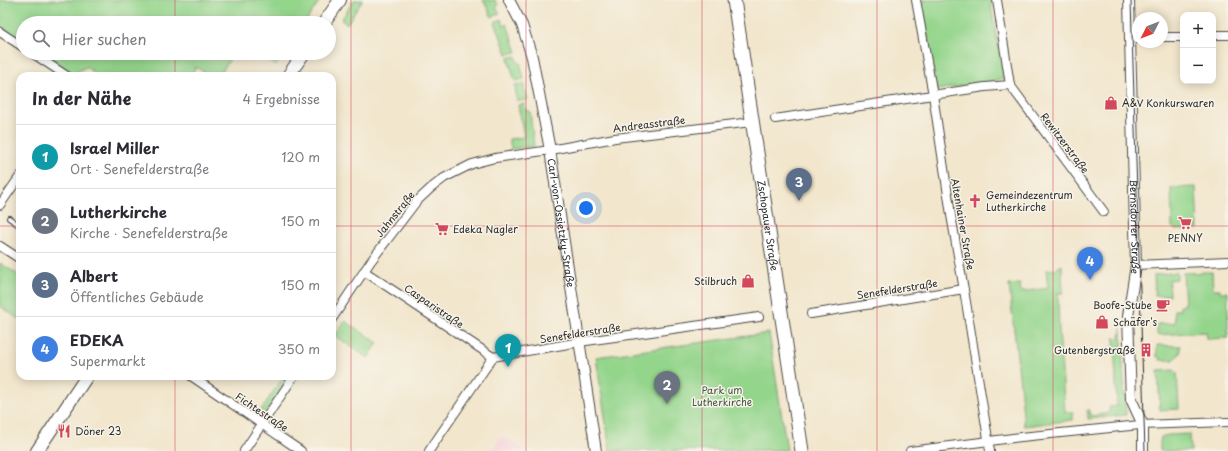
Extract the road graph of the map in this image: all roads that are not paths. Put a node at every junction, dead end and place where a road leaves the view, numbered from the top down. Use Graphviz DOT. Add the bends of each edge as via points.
graph roads {
  1 [pos="340,0"];
  2 [pos="509,0"];
  3 [pos="734,0"];
  4 [pos="916,0"];
  5 [pos="997,0"];
  6 [pos="1129,0"];
  7 [pos="329,16"];
  8 [pos="1132,23"];
  9 [pos="0,32"];
  10 [pos="1216,35"];
  11 [pos="1228,35"];
  12 [pos="1180,37"];
  13 [pos="1168,38"];
  14 [pos="16,42"];
  15 [pos="1134,48"];
  16 [pos="43,60"];
  17 [pos="299,60"];
  18 [pos="61,72"];
  19 [pos="291,72"];
  20 [pos="1010,85"];
  21 [pos="933,95"];
  22 [pos="775,119"];
  23 [pos="752,122"];
  24 [pos="550,150"];
  25 [pos="16,182"];
  26 [pos="0,205"];
  27 [pos="1104,212"];
  28 [pos="9,218"];
  29 [pos="16,223"];
  30 [pos="0,246"];
  31 [pos="16,256"];
  32 [pos="1228,262"];
  33 [pos="1136,265"];
  34 [pos="364,271"];
  35 [pos="964,288"];
  36 [pos="336,313"];
  37 [pos="810,314"];
  38 [pos="759,317"];
  39 [pos="580,342"];
  40 [pos="493,357"];
  41 [pos="84,380"];
  42 [pos="197,380"];
  43 [pos="291,380"];
  44 [pos="1228,422"];
  45 [pos="262,424"];
  46 [pos="1143,425"];
  47 [pos="988,442"];
  48 [pos="37,451"];
  49 [pos="244,451"];
  50 [pos="301,451"];
  51 [pos="429,451"];
  52 [pos="596,451"];
  53 [pos="802,451"];
  54 [pos="910,451"];
  55 [pos="990,451"];
  56 [pos="1143,451"];
  1 -- 7 [label="main road"];
  2 -- 24 [label="street, Carl-von-Ossietzky-Straße" via="522,25 532,57"];
  3 -- 23 [label="main road, Zschopauer Straße"];
  4 -- 21 [label="street, Altenhainer Straße"];
  5 -- 20 [label="street"];
  6 -- 8 [label="street, Bernsdorfer Straße"];
  9 -- 14 [label="street"];
  10 -- 11 [label="street"];
  12 -- 13 [label="street"];
  15 -- 33 [label="street, Bernsdorfer Straße"];
  16 -- 18 [label="street"];
  17 -- 19 [label="main road"];
  20 -- 21 [label="street"];
  20 -- 27 [label="street, Rewitzerstraße"];
  21 -- 22 [label="street"];
  21 -- 35 [label="street, Altenhainer Straße"];
  23 -- 24 [label="street, Andreasstraße" via="615,138"];
  23 -- 53 [label="main road, Zschopauer Straße"];
  24 -- 34 [label="street, Jahnstraße" via="472,164 444,178 416,202"];
  24 -- 39 [label="street, Carl-von-Ossietzky-Straße"];
  25 -- 26 [label="street"];
  28 -- 29 [label="lane"];
  30 -- 31 [label="street"];
  32 -- 33 [label="street"];
  33 -- 46 [label="street, Bernsdorfer Straße" via="1128,316 1131,399"];
  34 -- 36 [label="street, Jahnstraße"];
  34 -- 40 [label="street, Casparistraße"];
  35 -- 37 [label="street, Senefelderstraße"];
  35 -- 47 [label="street, Altenhainer Straße"];
  38 -- 39 [label="street, Senefelderstraße"];
  39 -- 40 [label="street, Senefelderstraße"];
  39 -- 52 [label="street, Carl-von-Ossietzky-Straße"];
  40 -- 51 [label="street"];
  41 -- 48 [label="main road"];
  42 -- 45 [label="street, Fichtestraße"];
  43 -- 45 [label="street"];
  44 -- 46 [label="street"];
  45 -- 49 [label="street"];
  45 -- 50 [label="street, Fichtestraße"];
  46 -- 47 [label="street"];
  46 -- 56 [label="street, Bernsdorfer Straße"];
  47 -- 54 [label="street"];
  47 -- 55 [label="street, Altenhainer Straße"];
}
